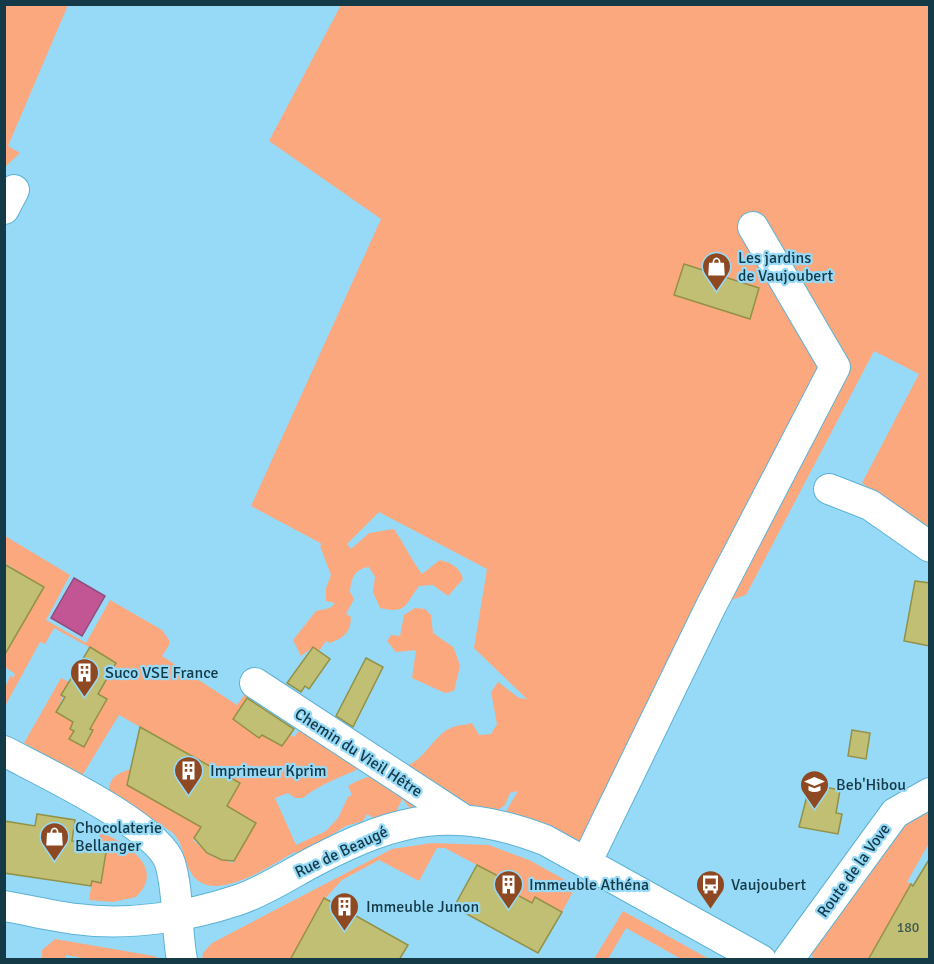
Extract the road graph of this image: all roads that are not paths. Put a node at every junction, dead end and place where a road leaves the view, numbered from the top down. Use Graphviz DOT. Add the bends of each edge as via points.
graph roads {
  1 [pos="753,228"];
  2 [pos="829,489"];
  3 [pos="930,547"];
  4 [pos="255,683"];
  5 [pos="4,751"];
  6 [pos="930,793"];
  7 [pos="464,820"];
  8 [pos="587,861"];
  9 [pos="4,906"];
  10 [pos="176,915"];
  11 [pos="182,960"];
  12 [pos="761,960"];
  13 [pos="788,960"];
  1 -- 8 [label="street" via="836,367 706,617"];
  2 -- 3 [label="street" via="870,505"];
  4 -- 7 [label="street, Chemin du Vieil Hêtre"];
  5 -- 10 [label="street" via="138,826 158,843 170,862"];
  6 -- 13 [label="street, Route de la Vove" via="895,813"];
  7 -- 8 [label="street, Rue de Beaugé" via="521,831"];
  7 -- 10 [label="street, Rue de Beaugé" via="427,820 380,830 253,894"];
  8 -- 12 [label="street, Rue de Beaugé"];
  9 -- 10 [label="street, Rue de Beaugé" via="113,921"];
  10 -- 11 [label="street"];
}
